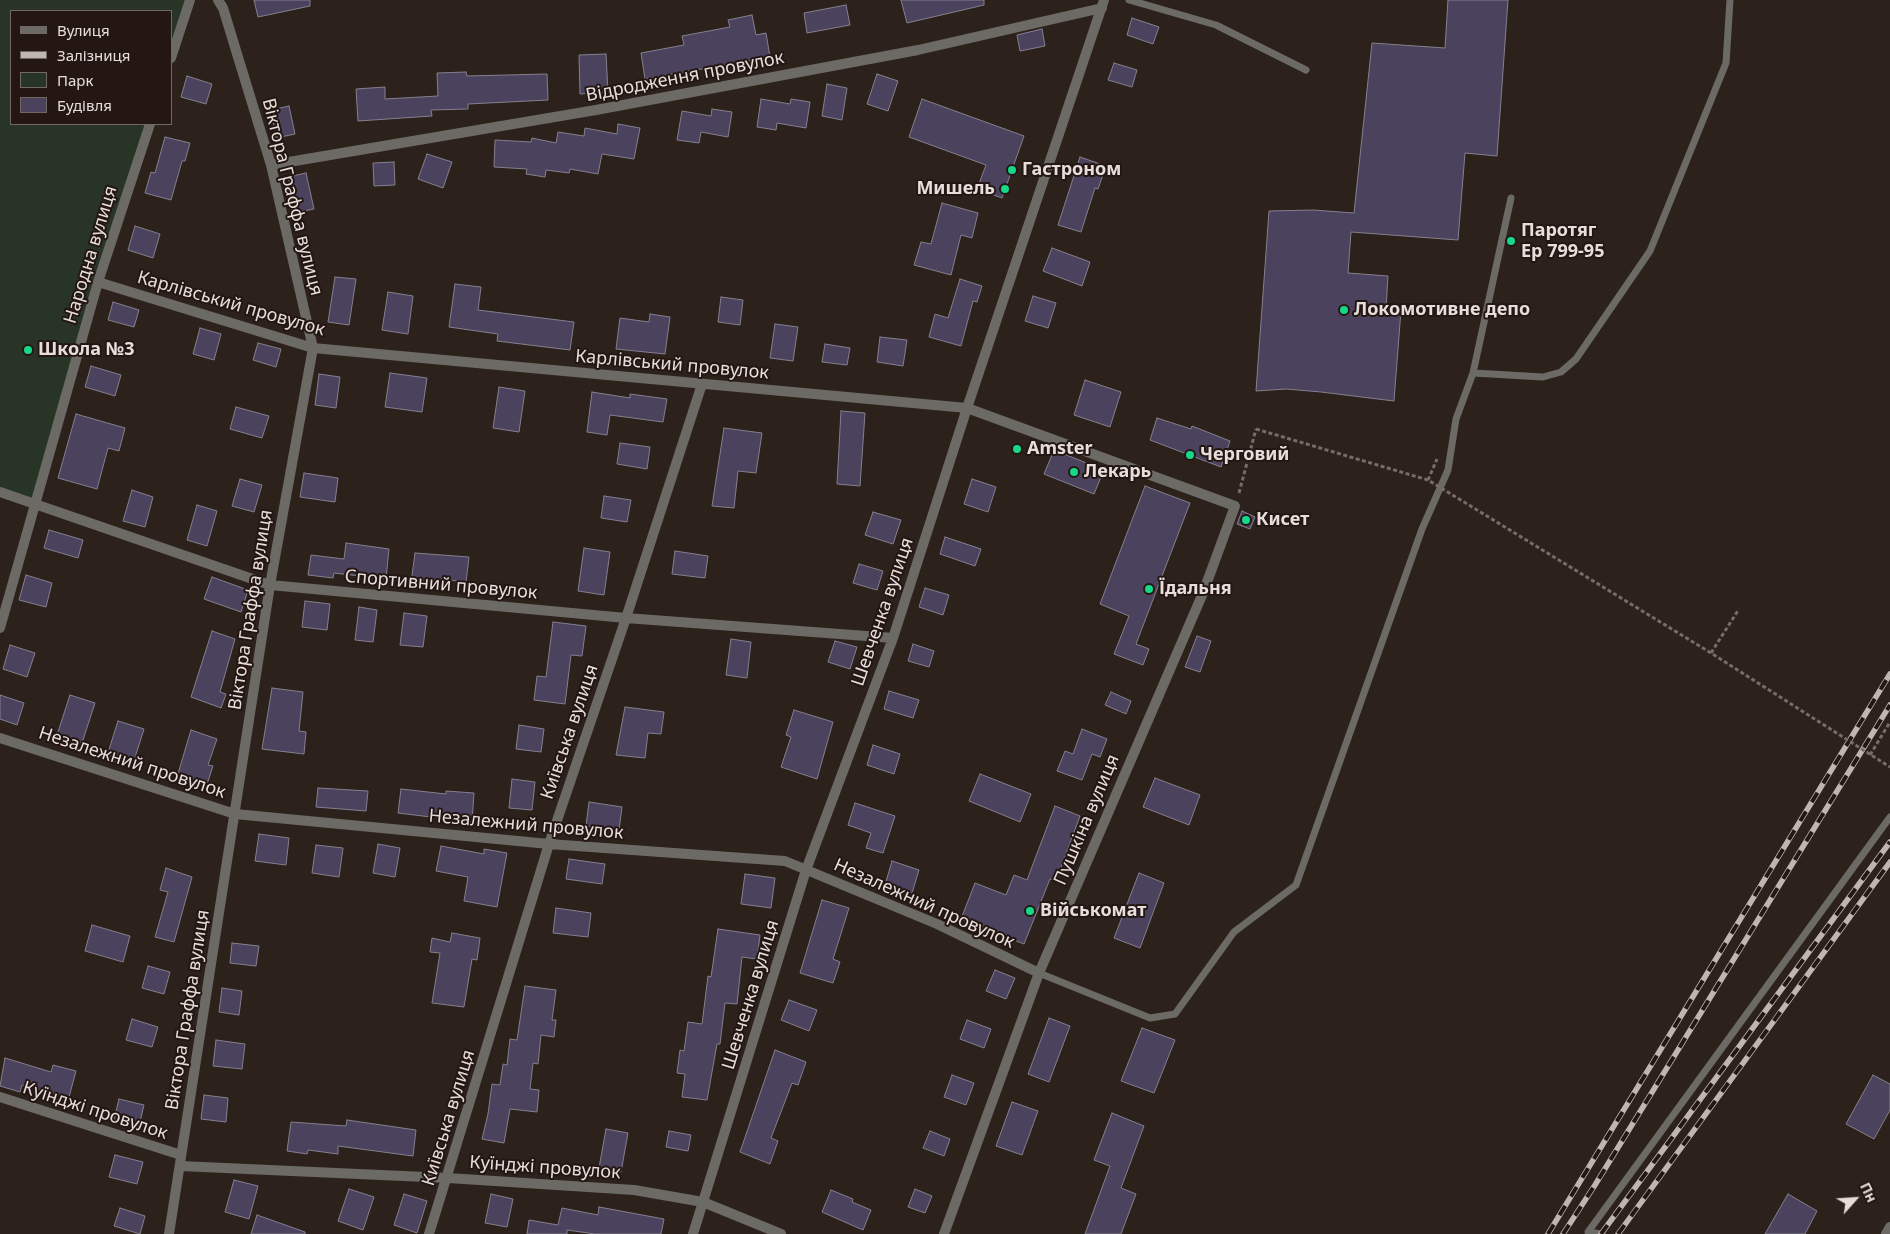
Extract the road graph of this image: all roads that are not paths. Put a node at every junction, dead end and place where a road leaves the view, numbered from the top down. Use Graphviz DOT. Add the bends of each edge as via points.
graph roads {
  1 [pos="190,0"];
  2 [pos="218,0"];
  3 [pos="1128,0"];
  4 [pos="1730,0"];
  5 [pos="1103,4"];
  6 [pos="172,55"];
  7 [pos="1306,70"];
  8 [pos="150,125"];
  9 [pos="272,165"];
  10 [pos="1511,198"];
  11 [pos="98,282"];
  12 [pos="313,348"];
  13 [pos="1473,373"];
  14 [pos="702,384"];
  15 [pos="967,408"];
  16 [pos="0,492"];
  17 [pos="35,505"];
  18 [pos="1235,506"];
  19 [pos="270,585"];
  20 [pos="626,618"];
  21 [pos="0,628"];
  22 [pos="893,638"];
  23 [pos="0,738"];
  24 [pos="236,814"];
  25 [pos="1890,817"];
  26 [pos="549,844"];
  27 [pos="806,870"];
  28 [pos="1039,973"];
  29 [pos="0,1097"];
  30 [pos="181,1155"];
  31 [pos="180,1166"];
  32 [pos="448,1178"];
  33 [pos="703,1202"];
  34 [pos="1890,1227"];
  35 [pos="169,1234"];
  36 [pos="429,1234"];
  37 [pos="693,1234"];
  38 [pos="781,1234"];
  39 [pos="944,1234"];
  40 [pos="1602,1234"];
  41 [pos="1886,1234"];
  1 -- 6 [label="street"];
  2 -- 9 [label="street, Віктора Граффа вулиця"];
  3 -- 7 [label="lane" via="1216,25"];
  4 -- 13 [label="lane" via="1726,63 1650,251 1582,351 1561,372 1544,377"];
  5 -- 9 [label="street, Відродження провулок" via="898,54"];
  5 -- 15 [label="street, Шевченка вулиця"];
  8 -- 11 [label="street, Народна вулиця"];
  9 -- 12 [label="street, Віктора Граффа вулиця"];
  10 -- 13 [label="lane"];
  11 -- 12 [label="street, Карлівський провулок"];
  11 -- 17 [label="street, Народна вулиця"];
  12 -- 14 [label="street, Карлівський провулок"];
  12 -- 19 [label="street, Віктора Граффа вулиця"];
  13 -- 28 [label="lane" via="1456,419 1448,470 1422,529 1296,885 1234,932 1175,1014 1150,1018"];
  14 -- 15 [label="street, Карлівський провулок"];
  14 -- 20 [label="street, Київська вулиця"];
  15 -- 18 [label="street, Карлівський провулок"];
  15 -- 22 [label="street, Шевченка вулиця"];
  16 -- 17 [label="street, Спортивний провулок"];
  17 -- 19 [label="street, Спортивний провулок"];
  17 -- 21 [label="street, Народна вулиця"];
  18 -- 28 [label="street, Пушкіна вулиця" via="1203,593"];
  19 -- 20 [label="street, Спортивний провулок"];
  19 -- 24 [label="street, Віктора Граффа вулиця"];
  20 -- 22 [label="street, Спортивний провулок"];
  20 -- 26 [label="street, Київська вулиця"];
  22 -- 27 [label="street, Шевченка вулиця"];
  23 -- 24 [label="street, Незалежний провулок"];
  24 -- 26 [label="street, Незалежний провулок"];
  24 -- 30 [label="street, Віктора Граффа вулиця"];
  25 -- 40 [label="lane" via="1588,1232"];
  26 -- 27 [label="street, Незалежний провулок" via="785,861"];
  26 -- 32 [label="street, Київська вулиця"];
  27 -- 28 [label="street, Незалежний провулок" via="937,924"];
  27 -- 33 [label="street, Шевченка вулиця"];
  28 -- 39 [label="street, Пушкіна вулиця"];
  29 -- 30 [label="street, Куїнджі провулок"];
  30 -- 31 [label="street, Віктора Граффа вулиця"];
  31 -- 32 [label="street, Куїнджі провулок"];
  31 -- 35 [label="street, Віктора Граффа вулиця"];
  32 -- 33 [label="street, Куїнджі провулок" via="634,1190"];
  32 -- 36 [label="street, Київська вулиця"];
  33 -- 37 [label="street, Шевченка вулиця"];
  33 -- 38 [label="street, Куїнджі провулок"];
  34 -- 41 [label="street"];
}
